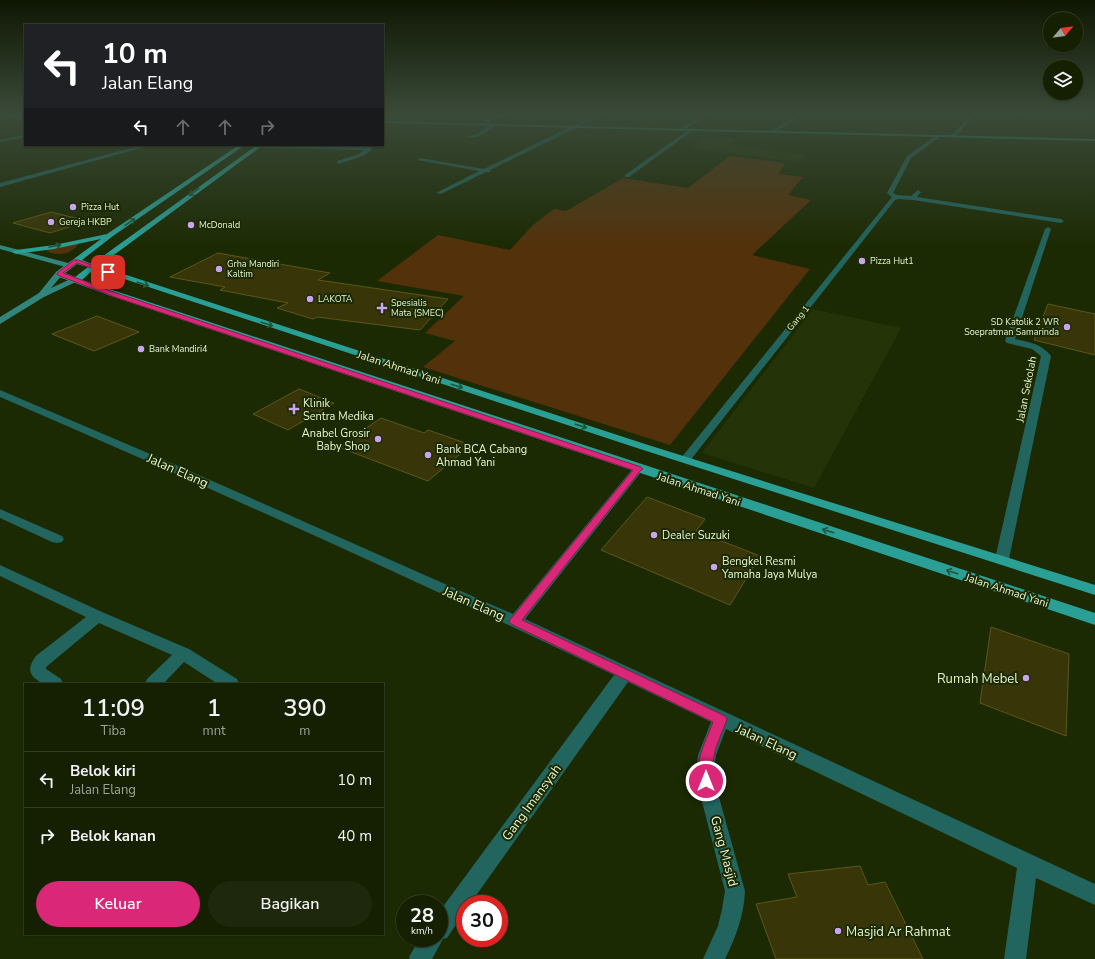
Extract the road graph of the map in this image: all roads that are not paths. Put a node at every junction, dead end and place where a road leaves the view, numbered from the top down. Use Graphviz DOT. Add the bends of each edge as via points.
graph roads {
  1 [pos="101,158"];
  2 [pos="224,158"];
  3 [pos="243,158"];
  4 [pos="353,158"];
  5 [pos="514,158"];
  6 [pos="653,158"];
  7 [pos="908,158"];
  8 [pos="420,160"];
  9 [pos="340,162"];
  10 [pos="488,171"];
  11 [pos="627,176"];
  12 [pos="0,185"];
  13 [pos="439,193"];
  14 [pos="895,197"];
  15 [pos="1061,221"];
  16 [pos="1048,229"];
  17 [pos="111,235"];
  18 [pos="1,248"];
  19 [pos="16,252"];
  20 [pos="76,261"];
  21 [pos="69,266"];
  22 [pos="93,267"];
  23 [pos="59,274"];
  24 [pos="76,280"];
  25 [pos="41,295"];
  26 [pos="0,321"];
  27 [pos="0,393"];
  28 [pos="685,460"];
  29 [pos="638,469"];
  30 [pos="0,513"];
  31 [pos="57,539"];
  32 [pos="1002,559"];
  33 [pos="0,570"];
  34 [pos="1095,590"];
  35 [pos="97,616"];
  36 [pos="1095,619"];
  37 [pos="515,621"];
  38 [pos="183,653"];
  39 [pos="624,674"];
  40 [pos="54,683"];
  41 [pos="154,683"];
  42 [pos="229,683"];
  43 [pos="721,719"];
  44 [pos="1028,863"];
  45 [pos="1095,895"];
  46 [pos="448,918"];
  47 [pos="427,947"];
  48 [pos="420,957"];
  49 [pos="714,959"];
  50 [pos="1015,959"];
  1 -- 12 [label="street"];
  17 -- 2 [label="main road, one-way"];
  3 -- 22 [label="main road, one-way"];
  4 -- 9 [label="street"];
  5 -- 10 [label="street"];
  6 -- 11 [label="street"];
  7 -- 14 [label="street" via="890,193"];
  8 -- 10 [label="street"];
  10 -- 13 [label="street"];
  14 -- 15 [label="street" via="915,195"];
  14 -- 28 [label="street, Gang 1"];
  16 -- 32 [label="street, Jalan Sekolah" via="1010,341 1035,348 1044,352 1046,356"];
  19 -- 17 [label="main road, one-way"];
  17 -- 20 [label="main road"];
  18 -- 19 [label="street"];
  19 -- 21 [label="street"];
  20 -- 21 [label="main road"];
  20 -- 22 [label="main road, Jalan Ahmad Yani"];
  21 -- 23 [label="main road"];
  22 -- 24 [label="main road"];
  22 -- 28 [label="main road, Jalan Ahmad Yani, one-way"];
  23 -- 24 [label="main road, Jalan Ahmad Yani"];
  23 -- 25 [label="street"];
  24 -- 25 [label="street"];
  24 -- 29 [label="main road, Jalan Ahmad Yani"];
  25 -- 26 [label="street"];
  27 -- 37 [label="street, Jalan Elang"];
  28 -- 32 [label="main road, Jalan Ahmad Yani"];
  36 -- 29 [label="main road, Jalan Ahmad Yani, one-way"];
  29 -- 37 [label="street"];
  30 -- 31 [label="street"];
  32 -- 34 [label="main road, Jalan Ahmad Yani"];
  33 -- 35 [label="street"];
  35 -- 38 [label="street"];
  35 -- 40 [label="street" via="43,659 38,666 38,672"];
  37 -- 39 [label="street, Jalan Elang"];
  38 -- 41 [label="street"];
  38 -- 42 [label="street"];
  39 -- 43 [label="street, Jalan Elang"];
  39 -- 46 [label="street, Gang Imansyah"];
  43 -- 44 [label="street, Jalan Elang"];
  43 -- 49 [label="street, Gang Masjid" via="707,755 705,772 736,891 735,906 727,932"];
  44 -- 45 [label="street, Jalan Elang"];
  44 -- 50 [label="street"];
  47 -- 48 [label="street"];
}
